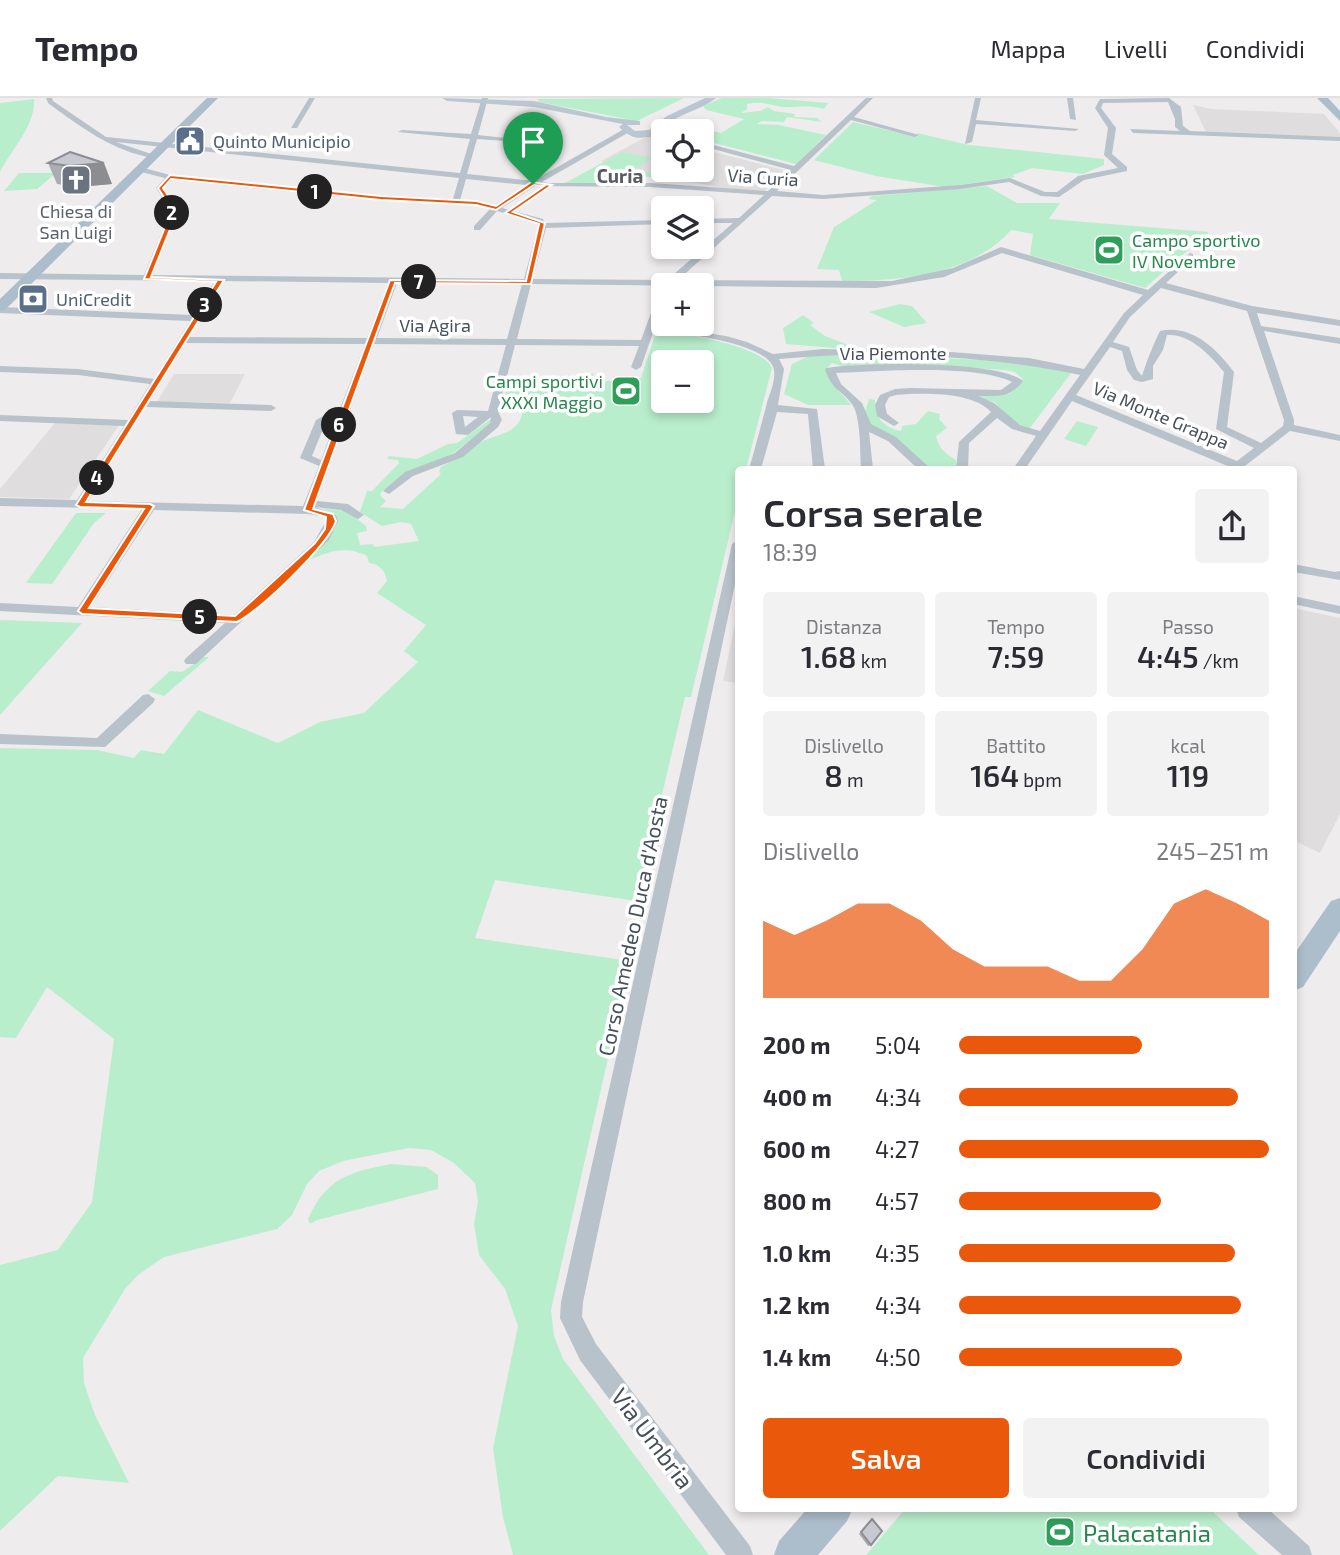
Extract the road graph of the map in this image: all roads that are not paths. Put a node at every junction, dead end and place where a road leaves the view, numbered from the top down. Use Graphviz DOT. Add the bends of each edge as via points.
graph roads {
  1 [pos="49,98"];
  2 [pos="213,98"];
  3 [pos="312,98"];
  4 [pos="447,98"];
  5 [pos="694,98"];
  6 [pos="712,98"];
  7 [pos="870,98"];
  8 [pos="978,98"];
  9 [pos="1070,98"];
  10 [pos="1161,98"];
  11 [pos="1176,98"];
  12 [pos="485,99"];
  13 [pos="1331,101"];
  14 [pos="1177,117"];
  15 [pos="850,118"];
  16 [pos="1340,118"];
  17 [pos="1074,119"];
  18 [pos="606,120"];
  19 [pos="972,122"];
  20 [pos="294,126"];
  21 [pos="650,128"];
  22 [pos="1076,129"];
  23 [pos="627,130"];
  24 [pos="1133,131"];
  25 [pos="402,132"];
  26 [pos="1188,133"];
  27 [pos="915,135"];
  28 [pos="475,137"];
  29 [pos="106,139"];
  30 [pos="1340,139"];
  31 [pos="521,140"];
  32 [pos="132,142"];
  33 [pos="968,142"];
  34 [pos="625,144"];
  35 [pos="164,145"];
  36 [pos="121,146"];
  37 [pos="714,148"];
  38 [pos="608,153"];
  39 [pos="153,156"];
  40 [pos="140,169"];
  41 [pos="797,169"];
  42 [pos="463,176"];
  43 [pos="170,177"];
  44 [pos="533,184"];
  45 [pos="549,185"];
  46 [pos="770,194"];
  47 [pos="531,197"];
  48 [pos="456,201"];
  49 [pos="520,205"];
  50 [pos="496,208"];
  51 [pos="508,213"];
  52 [pos="741,220"];
  53 [pos="714,221"];
  54 [pos="651,222"];
  55 [pos="542,226"];
  56 [pos="477,228"];
  57 [pos="1190,256"];
  58 [pos="0,268"];
  59 [pos="683,273"];
  60 [pos="34,274"];
  61 [pos="0,276"];
  62 [pos="147,279"];
  63 [pos="220,280"];
  64 [pos="393,281"];
  65 [pos="528,283"];
  66 [pos="1162,285"];
  67 [pos="651,287"];
  68 [pos="714,287"];
  69 [pos="1152,294"];
  70 [pos="0,309"];
  71 [pos="1251,309"];
  72 [pos="197,318"];
  73 [pos="1340,323"];
  74 [pos="650,327"];
  75 [pos="1257,328"];
  76 [pos="710,336"];
  77 [pos="714,336"];
  78 [pos="183,340"];
  79 [pos="371,340"];
  80 [pos="513,341"];
  81 [pos="1340,341"];
  82 [pos="644,343"];
  83 [pos="1107,343"];
  84 [pos="823,352"];
  85 [pos="771,357"];
  86 [pos="636,367"];
  87 [pos="0,369"];
  88 [pos="1086,373"];
  89 [pos="156,382"];
  90 [pos="948,393"];
  91 [pos="1070,396"];
  92 [pos="143,404"];
  93 [pos="271,408"];
  94 [pos="346,408"];
  95 [pos="770,408"];
  96 [pos="998,413"];
  97 [pos="0,418"];
  98 [pos="862,420"];
  99 [pos="131,423"];
  100 [pos="894,423"];
  101 [pos="1288,427"];
  102 [pos="1043,435"];
  103 [pos="1340,438"];
  104 [pos="1262,447"];
  105 [pos="324,465"];
  106 [pos="756,466"];
  107 [pos="819,466"];
  108 [pos="867,466"];
  109 [pos="922,466"];
  110 [pos="962,466"];
  111 [pos="1021,466"];
  112 [pos="1238,466"];
  113 [pos="1241,466"];
  114 [pos="389,491"];
  115 [pos="1,504"];
  116 [pos="80,505"];
  117 [pos="150,506"];
  118 [pos="309,507"];
  119 [pos="358,515"];
  120 [pos="735,558"];
  121 [pos="1297,569"];
  122 [pos="1340,575"];
  123 [pos="1297,601"];
  124 [pos="0,607"];
  125 [pos="1340,610"];
  126 [pos="82,611"];
  127 [pos="237,619"];
  128 [pos="191,661"];
  129 [pos="148,699"];
  130 [pos="0,739"];
  131 [pos="1340,909"];
  132 [pos="1297,973"];
  133 [pos="571,1318"];
  134 [pos="831,1512"];
  135 [pos="1252,1512"];
  136 [pos="741,1555"];
  137 [pos="793,1555"];
  138 [pos="1300,1555"];
  1 -- 29 [label="street"];
  2 -- 35 [label="main road"];
  3 -- 20 [label="street"];
  4 -- 12 [label="main road"];
  5 -- 21 [label="main road"];
  6 -- 21 [label="main road"];
  7 -- 15 [label="street"];
  8 -- 19 [label="street"];
  9 -- 17 [label="street"];
  10 -- 14 [label="street" via="1170,100"];
  10 -- 46 [label="street, Via Curia" via="1098,102 1111,125 1108,155 1124,169 1081,178 1059,195 1010,180 831,197"];
  11 -- 14 [label="street"];
  12 -- 18 [label="main road"];
  12 -- 28 [label="street"];
  13 -- 16 [label="main road"];
  14 -- 26 [label="street" via="1181,129"];
  15 -- 27 [label="street"];
  15 -- 41 [label="street"];
  18 -- 21 [label="main road"];
  18 -- 23 [label="main road"];
  19 -- 22 [label="street"];
  19 -- 33 [label="street"];
  21 -- 23 [label="main road"];
  21 -- 34 [label="street"];
  23 -- 44 [label="street"];
  24 -- 26 [label="street"];
  25 -- 28 [label="street"];
  26 -- 30 [label="street"];
  28 -- 31 [label="street"];
  28 -- 42 [label="street"];
  29 -- 32 [label="street, Via Curia"];
  29 -- 36 [label="street"];
  32 -- 35 [label="street, Via Curia"];
  32 -- 36 [label="street"];
  35 -- 39 [label="main road"];
  35 -- 42 [label="street, Via Curia"];
  36 -- 39 [label="street"];
  37 -- 41 [label="street"];
  38 -- 45 [label="street"];
  39 -- 40 [label="main road"];
  40 -- 43 [label="street"];
  40 -- 60 [label="main road"];
  41 -- 46 [label="street"];
  42 -- 44 [label="street, Via Curia"];
  42 -- 48 [label="street"];
  43 -- 48 [label="street"];
  43 -- 62 [label="street" via="160,188 173,207 170,222"];
  44 -- 45 [label="street, Via Curia"];
  44 -- 50 [label="street"];
  45 -- 46 [label="street, Via Curia" via="650,185"];
  45 -- 47 [label="street"];
  46 -- 52 [label="street"];
  48 -- 50 [label="street"];
  49 -- 51 [label="street"];
  50 -- 51 [label="street"];
  50 -- 56 [label="street"];
  51 -- 55 [label="street" via="540,221"];
  52 -- 53 [label="street"];
  52 -- 59 [label="street"];
  54 -- 55 [label="street"];
  55 -- 65 [label="street"];
  57 -- 66 [label="street"];
  58 -- 60 [label="street"];
  60 -- 61 [label="street"];
  60 -- 62 [label="street"];
  60 -- 70 [label="main road"];
  62 -- 63 [label="street"];
  63 -- 64 [label="street"];
  63 -- 72 [label="street"];
  64 -- 65 [label="street"];
  64 -- 79 [label="street"];
  65 -- 67 [label="street"];
  65 -- 80 [label="street"];
  66 -- 69 [label="street"];
  66 -- 71 [label="street"];
  68 -- 69 [label="street" via="891,284 956,271 1000,250"];
  69 -- 83 [label="street" via="1127,315"];
  70 -- 72 [label="street"];
  71 -- 73 [label="street"];
  71 -- 75 [label="street"];
  72 -- 78 [label="street"];
  74 -- 82 [label="street"];
  75 -- 81 [label="street"];
  75 -- 101 [label="street"];
  76 -- 85 [label="street"];
  77 -- 84 [label="street"];
  78 -- 79 [label="street, Via Agira"];
  78 -- 89 [label="street"];
  79 -- 80 [label="street, Via Agira"];
  79 -- 94 [label="street"];
  80 -- 82 [label="street, Via Agira"];
  80 -- 114 [label="street" via="490,414 497,420 494,425 471,447 410,474"];
  82 -- 86 [label="street"];
  83 -- 88 [label="street"];
  83 -- 104 [label="street" via="1126,349 1131,373 1143,379 1149,377 1148,366 1163,333 1179,332 1196,341 1228,372 1221,429"];
  84 -- 85 [label="street"];
  84 -- 88 [label="street" via="1001,357"];
  85 -- 95 [label="street" via="779,367"];
  87 -- 89 [label="street"];
  88 -- 91 [label="street"];
  89 -- 92 [label="street"];
  90 -- 96 [label="street" via="989,403"];
  90 -- 98 [label="street, Via Piemonte" via="1003,393 1018,381 1003,373 831,370 836,385 857,403"];
  90 -- 100 [label="street" via="911,390 885,395 880,412"];
  91 -- 102 [label="street"];
  91 -- 112 [label="street, Via Monte Grappa"];
  92 -- 93 [label="street"];
  92 -- 99 [label="street"];
  94 -- 105 [label="street"];
  94 -- 105 [label="street" via="320,422 306,458"];
  95 -- 106 [label="street"];
  95 -- 107 [label="street" via="813,411"];
  96 -- 102 [label="street" via="1008,423"];
  96 -- 110 [label="street" via="964,442"];
  97 -- 99 [label="street"];
  98 -- 108 [label="street"];
  98 -- 109 [label="street, Via Piemonte" via="906,449"];
  99 -- 116 [label="street"];
  101 -- 103 [label="street"];
  101 -- 104 [label="street"];
  102 -- 111 [label="street"];
  104 -- 113 [label="street"];
  105 -- 118 [label="street"];
  115 -- 116 [label="street"];
  116 -- 117 [label="street"];
  117 -- 118 [label="street"];
  117 -- 126 [label="street"];
  118 -- 119 [label="street" via="344,507"];
  118 -- 127 [label="street" via="332,518 325,537"];
  120 -- 133 [label="street, Corso Amedeo Duca d'Aosta"];
  121 -- 122 [label="street"];
  123 -- 125 [label="street"];
  124 -- 126 [label="street"];
  126 -- 127 [label="street"];
  127 -- 128 [label="street"];
  129 -- 130 [label="street" via="100,743"];
  131 -- 132 [label="main road"];
  133 -- 136 [label="street, Via Umbria" via="588,1352"];
  134 -- 137 [label="main road"];
  135 -- 138 [label="street"];
}
